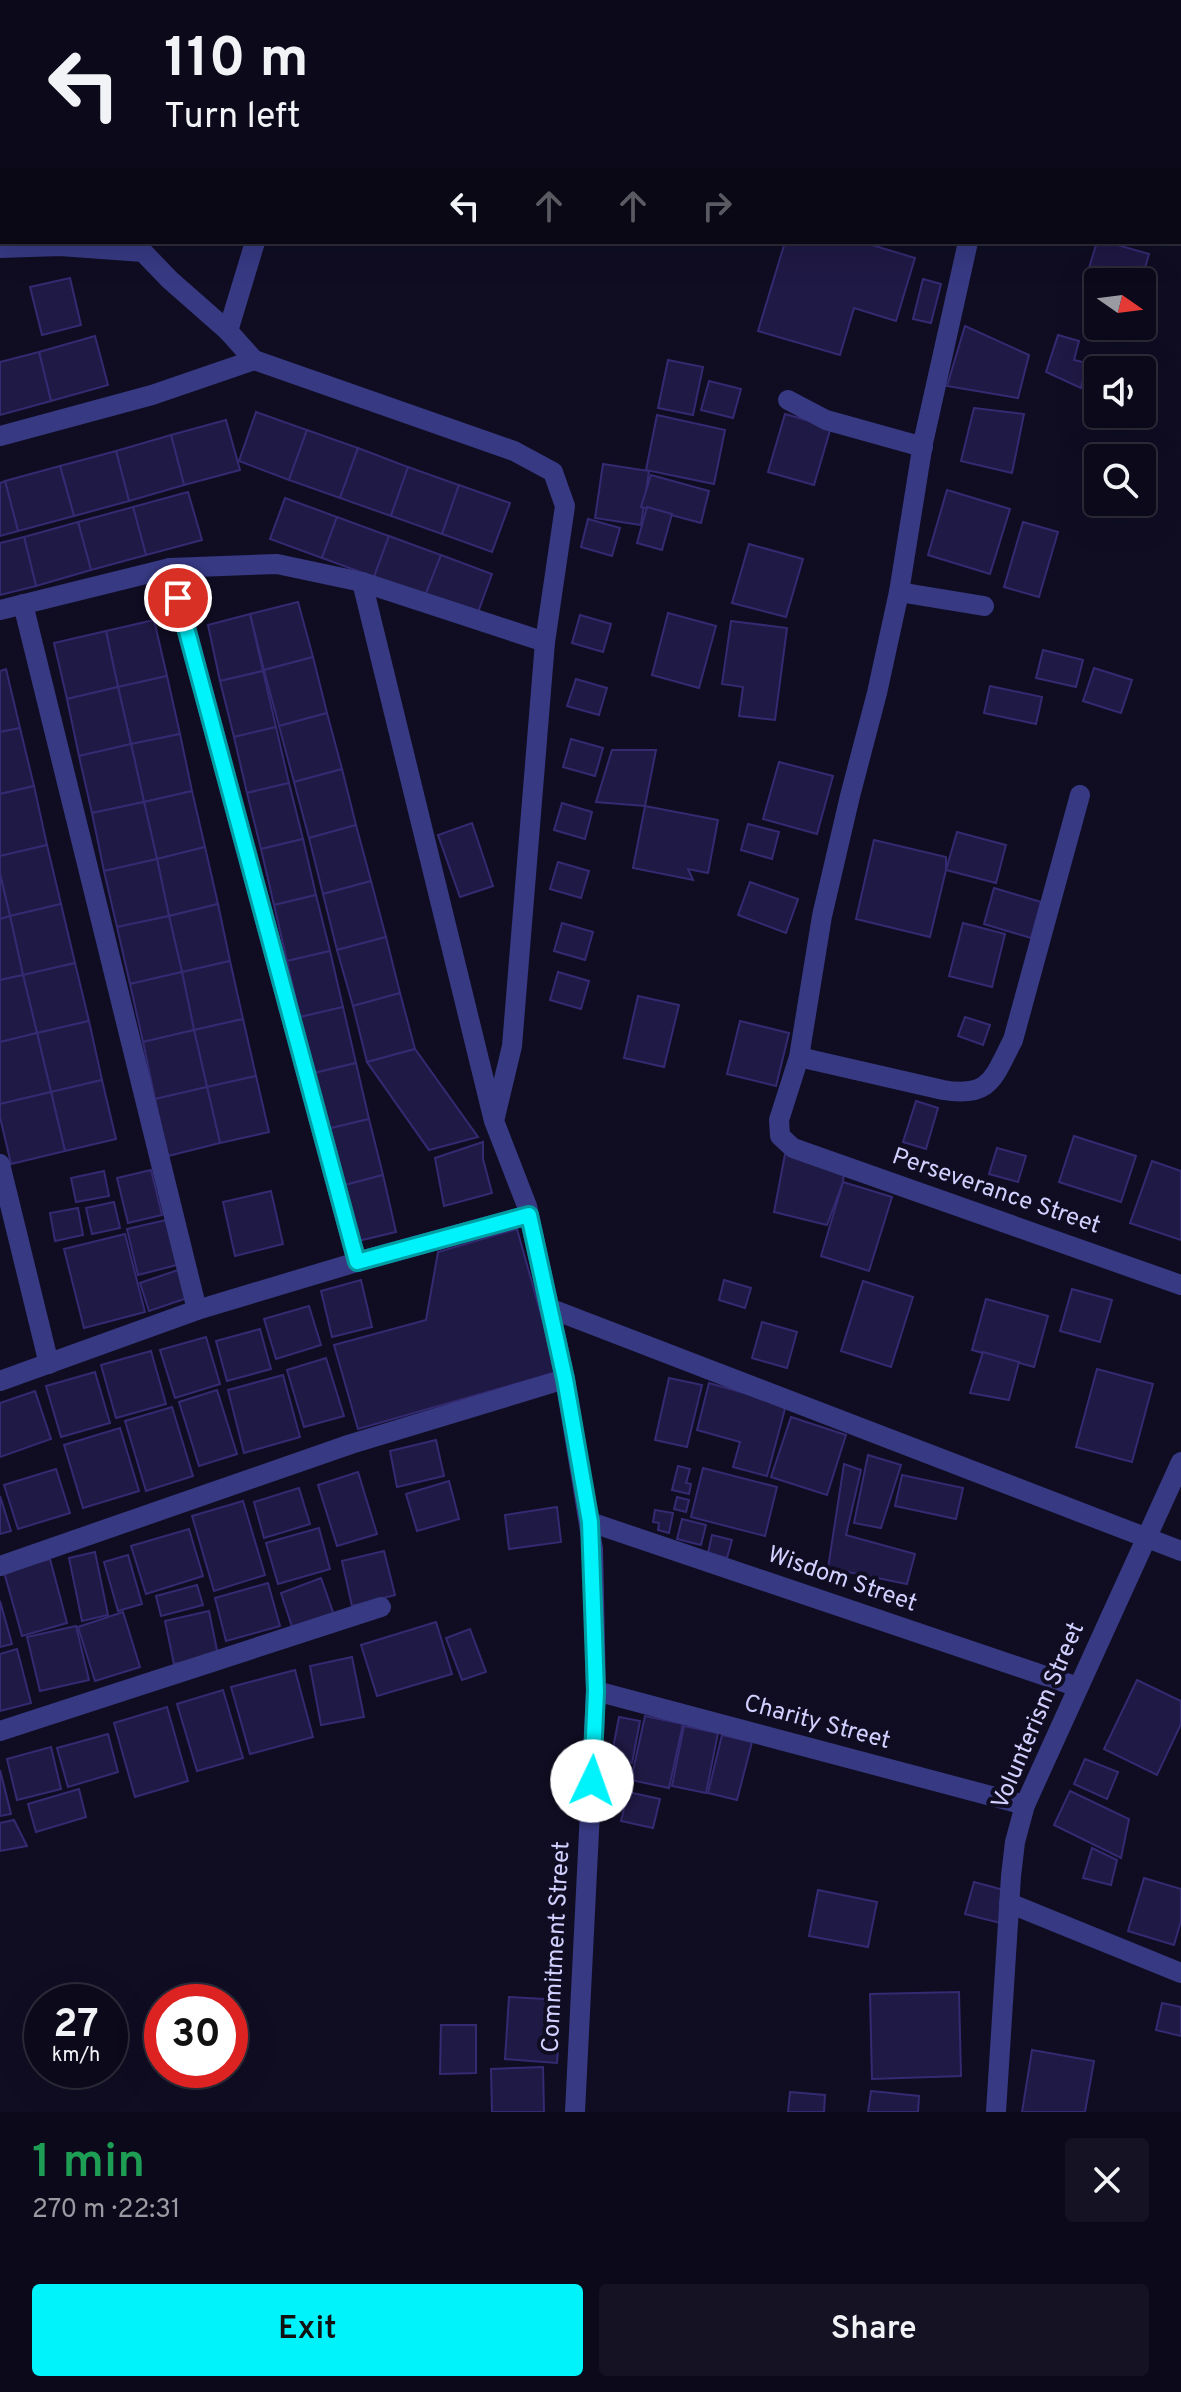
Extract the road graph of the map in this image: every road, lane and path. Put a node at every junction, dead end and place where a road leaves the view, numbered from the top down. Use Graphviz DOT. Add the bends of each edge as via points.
graph roads {
  1 [pos="61,244"];
  2 [pos="254,244"];
  3 [pos="968,244"];
  4 [pos="144,247"];
  5 [pos="0,248"];
  6 [pos="228,331"];
  7 [pos="254,360"];
  8 [pos="788,400"];
  9 [pos="0,436"];
  10 [pos="923,447"];
  11 [pos="170,568"];
  12 [pos="362,582"];
  13 [pos="899,592"];
  14 [pos="23,604"];
  15 [pos="984,606"];
  16 [pos="0,610"];
  17 [pos="545,642"];
  18 [pos="1080,795"];
  19 [pos="799,1057"];
  20 [pos="494,1121"];
  21 [pos="0,1164"];
  22 [pos="529,1215"];
  23 [pos="357,1262"];
  24 [pos="1181,1285"];
  25 [pos="549,1308"];
  26 [pos="197,1310"];
  27 [pos="49,1364"];
  28 [pos="565,1379"];
  29 [pos="0,1381"];
  30 [pos="1181,1462"];
  31 [pos="590,1522"];
  32 [pos="1146,1539"];
  33 [pos="1181,1551"];
  34 [pos="0,1566"];
  35 [pos="381,1607"];
  36 [pos="1078,1687"];
  37 [pos="596,1691"];
  38 [pos="0,1731"];
  39 [pos="1025,1805"];
  40 [pos="1009,1903"];
  41 [pos="1181,1973"];
  42 [pos="575,2112"];
  43 [pos="996,2112"];
  1 -- 4 [label="street"];
  1 -- 5 [label="street"];
  2 -- 6 [label="street"];
  3 -- 10 [label="street"];
  4 -- 6 [label="street" via="170,280"];
  6 -- 7 [label="street"];
  7 -- 9 [label="street" via="152,395"];
  7 -- 17 [label="street" via="514,451 553,472 565,506"];
  8 -- 10 [label="street" via="826,420"];
  10 -- 13 [label="street"];
  11 -- 12 [label="street" via="277,564"];
  11 -- 14 [label="street"];
  11 -- 23 [label="street"];
  12 -- 17 [label="street"];
  12 -- 20 [label="street, Commitment Street"];
  13 -- 15 [label="street"];
  13 -- 19 [label="street" via="822,916"];
  14 -- 16 [label="street"];
  14 -- 26 [label="street"];
  17 -- 20 [label="street" via="512,1046"];
  18 -- 19 [label="street" via="1013,1040 981,1090 943,1090"];
  19 -- 24 [label="street, Perseverance Street" via="779,1120 780,1136 793,1148"];
  20 -- 22 [label="street, Commitment Street"];
  21 -- 27 [label="street"];
  22 -- 23 [label="street"];
  22 -- 25 [label="street, Commitment Street"];
  23 -- 26 [label="street"];
  25 -- 28 [label="street, Commitment Street"];
  25 -- 32 [label="street"];
  26 -- 27 [label="street"];
  27 -- 29 [label="street"];
  28 -- 31 [label="street, Commitment Street"];
  28 -- 34 [label="street" via="351,1444"];
  30 -- 32 [label="street"];
  31 -- 36 [label="street, Wisdom Street"];
  31 -- 37 [label="street, Commitment Street"];
  32 -- 33 [label="street"];
  32 -- 36 [label="street, Volunterism Street"];
  35 -- 38 [label="street"];
  36 -- 39 [label="street, Volunterism Street"];
  37 -- 39 [label="street, Charity Street"];
  37 -- 42 [label="street, Commitment Street"];
  39 -- 40 [label="street, Volunterism Street"];
  40 -- 41 [label="street"];
  40 -- 43 [label="street, Volunterism Street"];
}
